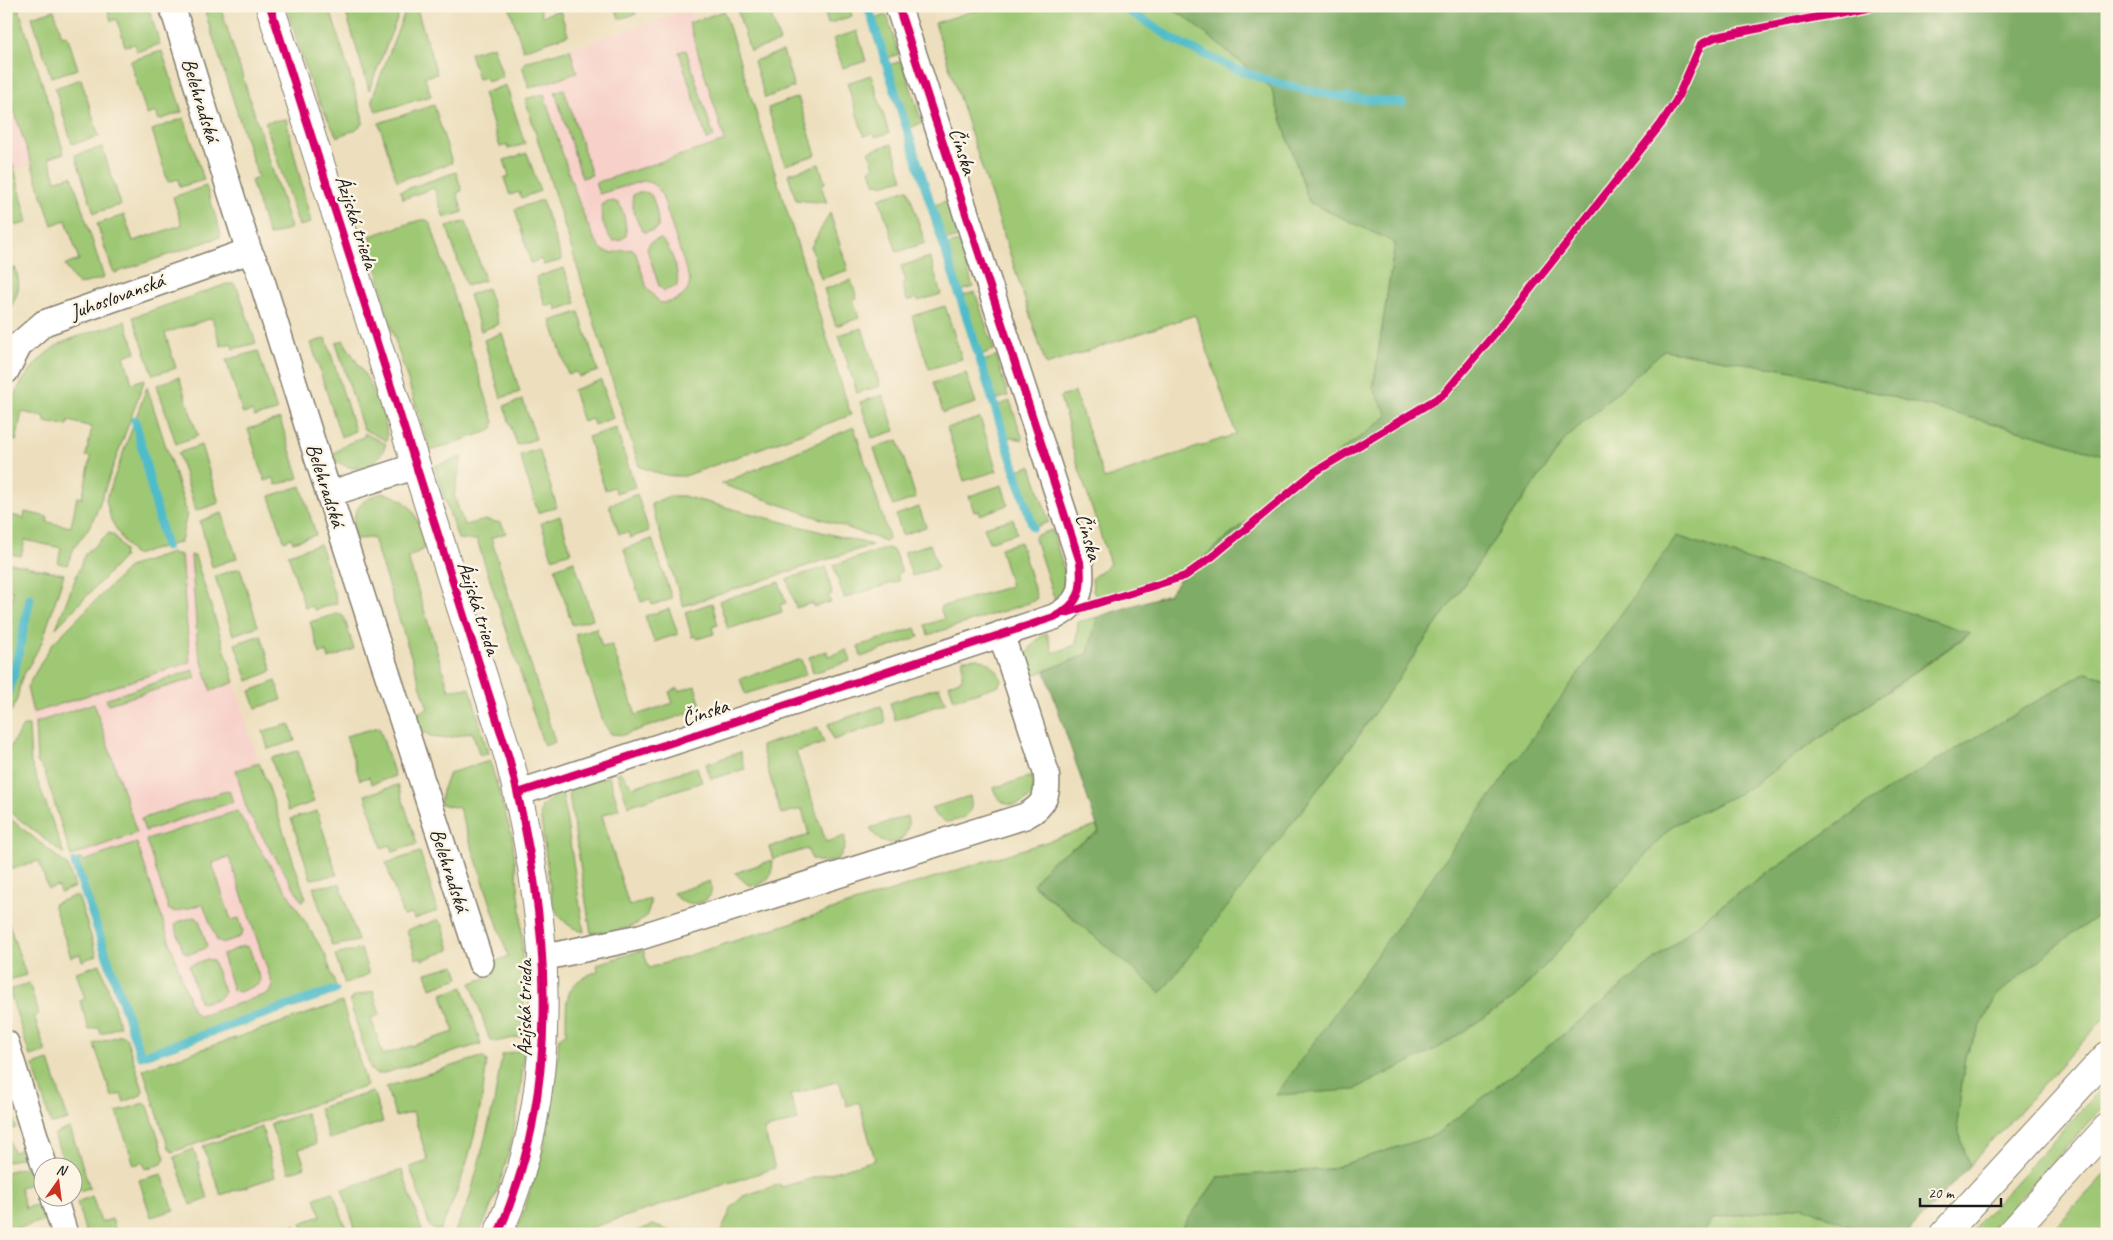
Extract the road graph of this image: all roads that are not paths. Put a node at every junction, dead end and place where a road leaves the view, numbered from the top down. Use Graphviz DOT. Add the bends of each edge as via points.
graph roads {
  1 [pos="172,6"];
  2 [pos="270,6"];
  3 [pos="898,6"];
  4 [pos="249,251"];
  5 [pos="6,371"];
  6 [pos="416,466"];
  7 [pos="329,494"];
  8 [pos="1000,634"];
  9 [pos="518,792"];
  10 [pos="542,958"];
  11 [pos="481,963"];
  12 [pos="6,1043"];
  13 [pos="2107,1056"];
  14 [pos="2107,1128"];
  15 [pos="42,1158"];
  16 [pos="57,1208"];
  17 [pos="65,1234"];
  18 [pos="498,1234"];
  19 [pos="1944,1234"];
  20 [pos="2011,1234"];
  1 -- 4 [label="street, Belehradská"];
  2 -- 6 [label="main road, Ázijská trieda"];
  3 -- 8 [label="street, Čínska" via="1080,562 1080,587 1072,606 1054,617"];
  4 -- 5 [label="street, Juhoslovanská" via="44,323 20,344"];
  4 -- 7 [label="street, Belehradská" via="258,268"];
  6 -- 7 [label="street"];
  6 -- 9 [label="main road, Ázijská trieda"];
  7 -- 11 [label="street, Belehradská"];
  8 -- 9 [label="street, Čínska"];
  8 -- 10 [label="street" via="1046,772 1046,793 1036,811 640,937"];
  9 -- 10 [label="main road, Ázijská trieda" via="537,897"];
  10 -- 18 [label="main road, Ázijská trieda" via="544,1035 538,1093 520,1172"];
  12 -- 15 [label="street"];
  13 -- 19 [label="main road"];
  14 -- 20 [label="main road"];
  16 -- 17 [label="street"];
}
